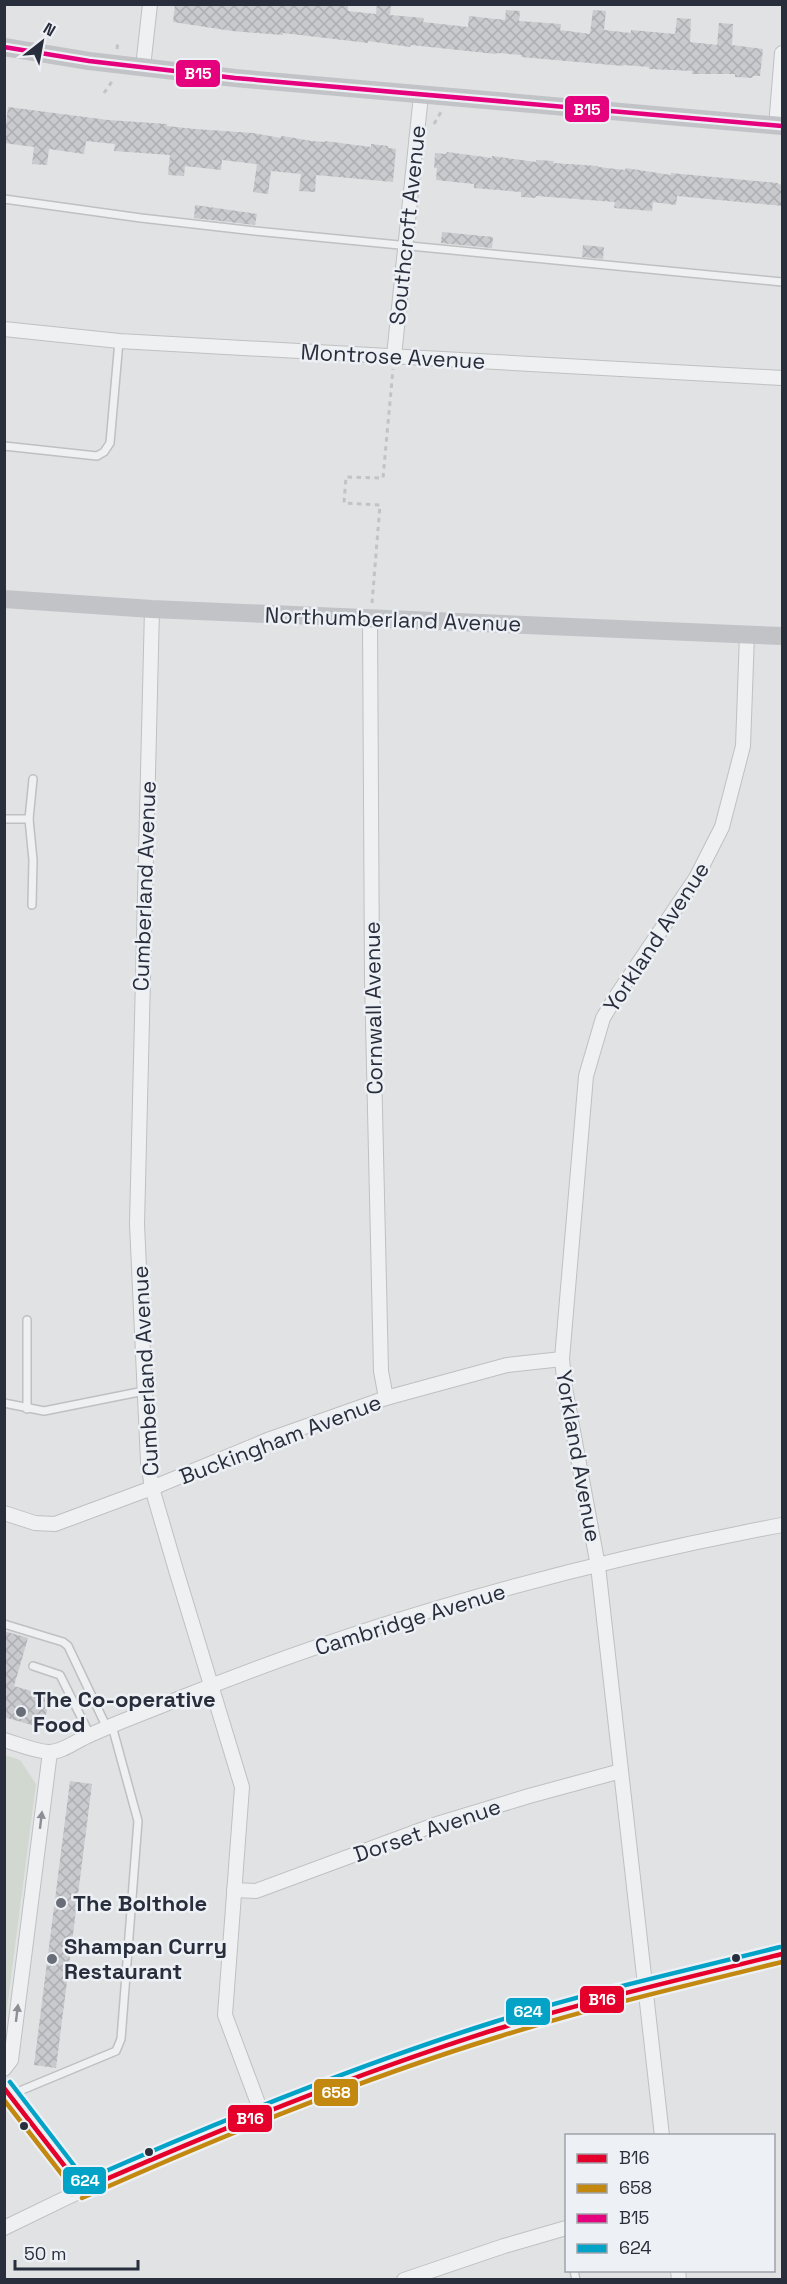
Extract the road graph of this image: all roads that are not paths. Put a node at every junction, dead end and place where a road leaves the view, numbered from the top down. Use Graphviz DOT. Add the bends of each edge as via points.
graph roads {
  1 [pos="150,4"];
  2 [pos="4,47"];
  3 [pos="783,53"];
  4 [pos="143,67"];
  5 [pos="421,95"];
  6 [pos="779,126"];
  7 [pos="4,199"];
  8 [pos="405,245"];
  9 [pos="783,282"];
  10 [pos="4,329"];
  11 [pos="119,341"];
  12 [pos="394,356"];
  13 [pos="783,378"];
  14 [pos="4,446"];
  15 [pos="4,599"];
  16 [pos="152,609"];
  17 [pos="370,618"];
  18 [pos="747,634"];
  19 [pos="783,636"];
  20 [pos="33,779"];
  21 [pos="4,819"];
  22 [pos="29,819"];
  23 [pos="33,905"];
  24 [pos="27,1320"];
  25 [pos="562,1359"];
  26 [pos="144,1391"];
  27 [pos="386,1398"];
  28 [pos="4,1403"];
  29 [pos="27,1408"];
  30 [pos="152,1488"];
  31 [pos="4,1513"];
  32 [pos="783,1525"];
  33 [pos="598,1566"];
  34 [pos="4,1624"];
  35 [pos="33,1666"];
  36 [pos="212,1686"];
  37 [pos="110,1727"];
  38 [pos="90,1735"];
  39 [pos="4,1740"];
  40 [pos="50,1752"];
  41 [pos="621,1771"];
  42 [pos="234,1890"];
  43 [pos="783,1954"];
  44 [pos="645,1988"];
  45 [pos="4,2069"];
  46 [pos="7,2091"];
  47 [pos="262,2114"];
  48 [pos="662,2134"];
  49 [pos="79,2191"];
  50 [pos="4,2228"];
  51 [pos="565,2229"];
  52 [pos="404,2280"];
  1 -- 4 [label="street"];
  2 -- 4 [label="street"];
  3 -- 6 [label="street"];
  4 -- 5 [label="street"];
  5 -- 6 [label="street"];
  5 -- 8 [label="street, Southcroft Avenue"];
  7 -- 8 [label="lane" via="153,220"];
  8 -- 9 [label="lane"];
  8 -- 12 [label="street, Southcroft Avenue"];
  10 -- 11 [label="street, Montrose Avenue"];
  11 -- 12 [label="street, Montrose Avenue"];
  11 -- 14 [label="lane" via="110,443 104,452 97,456"];
  12 -- 13 [label="street, Montrose Avenue"];
  15 -- 16 [label="street, Northumberland Avenue"];
  16 -- 17 [label="street, Northumberland Avenue"];
  16 -- 26 [label="street, Cumberland Avenue" via="136,1224"];
  17 -- 18 [label="street, Northumberland Avenue"];
  17 -- 27 [label="street, Cornwall Avenue" via="372,979 381,1371"];
  18 -- 19 [label="street, Northumberland Avenue"];
  18 -- 25 [label="street, Yorkland Avenue" via="743,746 722,827 696,878 603,1018 586,1076"];
  20 -- 22 [label="lane"];
  21 -- 22 [label="lane"];
  22 -- 23 [label="lane"];
  24 -- 29 [label="lane"];
  25 -- 27 [label="street, Buckingham Avenue" via="507,1365"];
  25 -- 33 [label="street, Yorkland Avenue"];
  26 -- 29 [label="lane" via="44,1411"];
  26 -- 30 [label="street, Cumberland Avenue"];
  27 -- 30 [label="street, Buckingham Avenue" via="270,1439"];
  28 -- 29 [label="lane"];
  30 -- 31 [label="street, Buckingham Avenue" via="55,1524 35,1523"];
  30 -- 36 [label="street, Cumberland Avenue"];
  32 -- 33 [label="street, Cambridge Avenue"];
  33 -- 36 [label="street, Cambridge Avenue" via="349,1635"];
  33 -- 41 [label="street, Yorkland Avenue"];
  34 -- 37 [label="lane" via="68,1646"];
  35 -- 38 [label="lane" via="60,1675"];
  36 -- 37 [label="street, Cambridge Avenue"];
  36 -- 42 [label="street, Cumberland Avenue" via="242,1787"];
  37 -- 38 [label="street, Cambridge Avenue"];
  37 -- 46 [label="lane" via="138,1821 121,2039 116,2051"];
  38 -- 40 [label="street, Cambridge Avenue"];
  39 -- 40 [label="street"];
  45 -- 40 [label="street, one-way" via="11,2060"];
  41 -- 42 [label="street, Dorset Avenue" via="437,1824 256,1891"];
  41 -- 44 [label="street, Yorkland Avenue"];
  42 -- 47 [label="street, Cumberland Avenue" via="225,2015"];
  43 -- 44 [label="street"];
  44 -- 47 [label="street" via="450,2044"];
  44 -- 48 [label="street, Yorkland Avenue"];
  46 -- 49 [label="street" via="70,2173"];
  47 -- 49 [label="street"];
  49 -- 50 [label="street"];
  51 -- 52 [label="street"];
}
